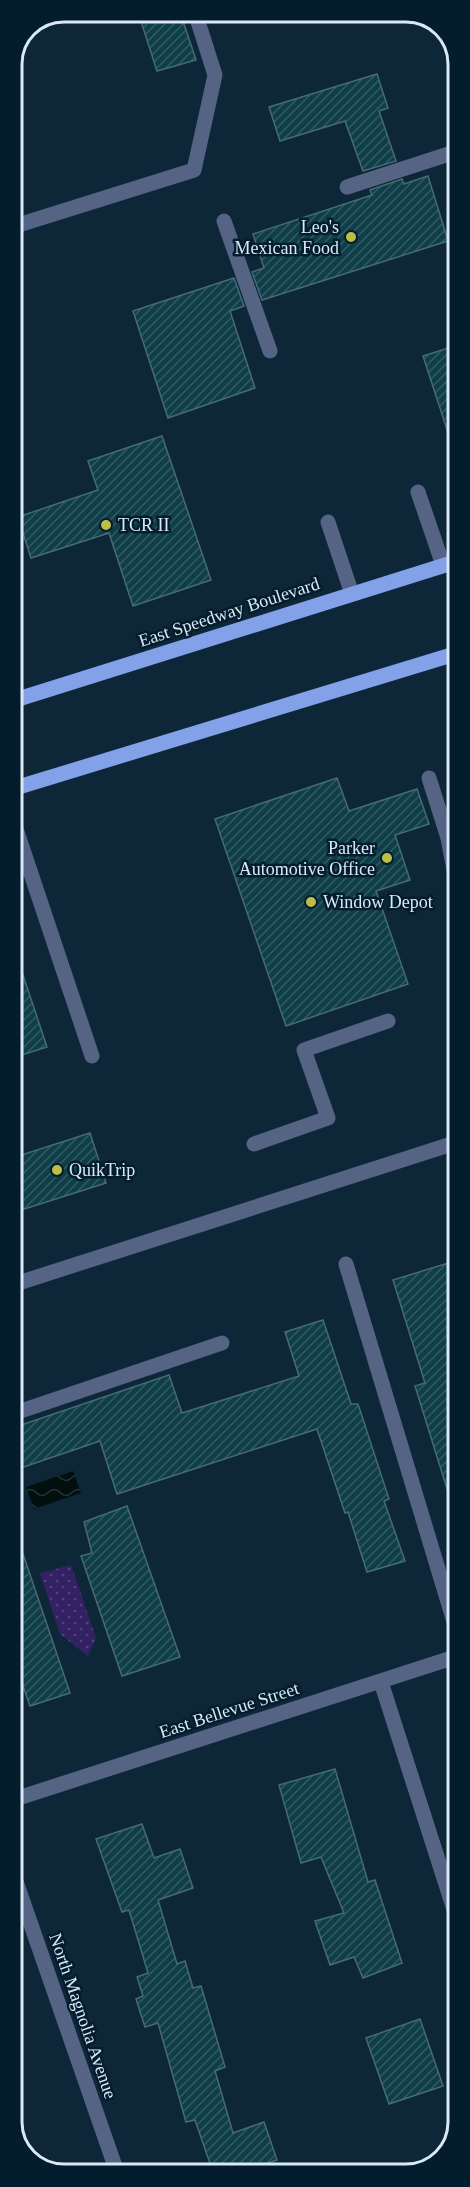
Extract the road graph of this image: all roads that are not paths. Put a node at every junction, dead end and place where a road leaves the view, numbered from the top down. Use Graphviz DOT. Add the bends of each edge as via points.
graph roads {
  1 [pos="198,22"];
  2 [pos="447,155"];
  3 [pos="347,187"];
  4 [pos="224,220"];
  5 [pos="22,224"];
  6 [pos="270,351"];
  7 [pos="418,492"];
  8 [pos="328,522"];
  9 [pos="447,557"];
  10 [pos="447,564"];
  11 [pos="352,594"];
  12 [pos="447,656"];
  13 [pos="22,698"];
  14 [pos="429,778"];
  15 [pos="22,786"];
  16 [pos="447,836"];
  17 [pos="22,848"];
  18 [pos="388,1021"];
  19 [pos="92,1056"];
  20 [pos="254,1144"];
  21 [pos="448,1145"];
  22 [pos="346,1264"];
  23 [pos="23,1282"];
  24 [pos="222,1343"];
  25 [pos="23,1410"];
  26 [pos="448,1601"];
  27 [pos="448,1659"];
  28 [pos="381,1682"];
  29 [pos="23,1797"];
  30 [pos="448,1890"];
  31 [pos="23,1902"];
  32 [pos="113,2164"];
  1 -- 5 [label="street" via="215,75 194,170"];
  2 -- 3 [label="street"];
  4 -- 6 [label="street"];
  7 -- 9 [label="street"];
  8 -- 11 [label="street"];
  10 -- 11 [label="main road, East Speedway Boulevard"];
  11 -- 13 [label="main road, East Speedway Boulevard"];
  12 -- 15 [label="main road"];
  14 -- 16 [label="street"];
  17 -- 19 [label="street"];
  18 -- 20 [label="street" via="303,1050 327,1118"];
  21 -- 23 [label="street"];
  22 -- 26 [label="street"];
  24 -- 25 [label="street"];
  27 -- 28 [label="street, East Bellevue Street"];
  28 -- 29 [label="street, East Bellevue Street"];
  28 -- 30 [label="street"];
  31 -- 32 [label="street, North Magnolia Avenue"];
}
